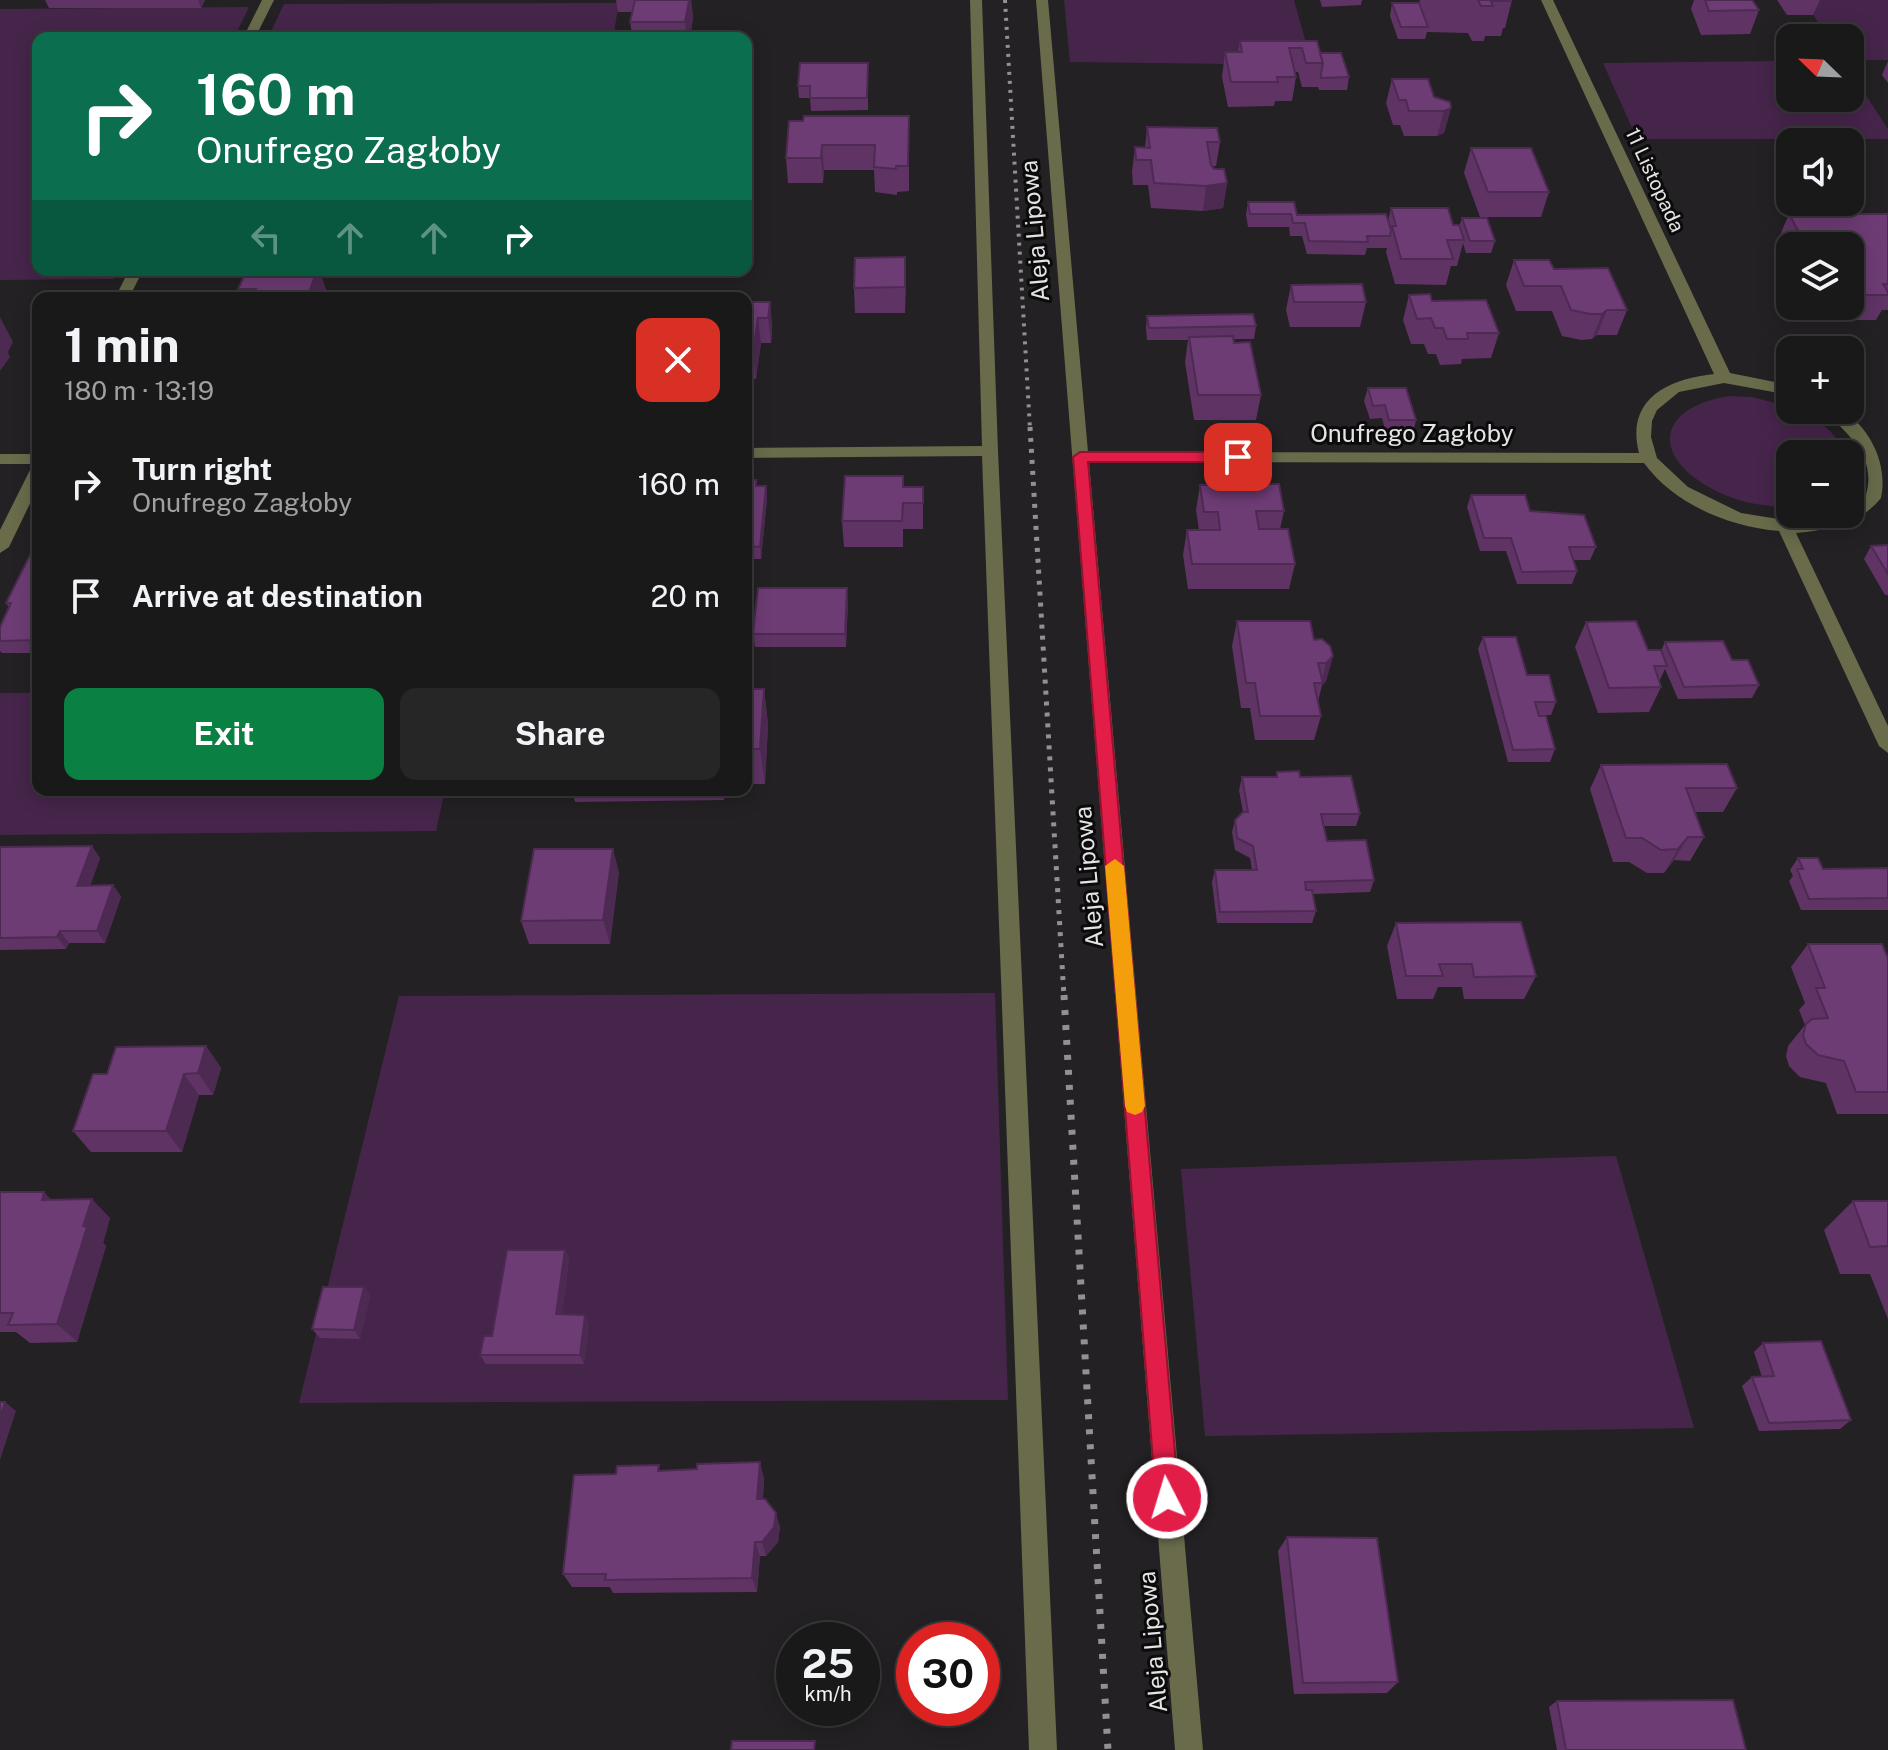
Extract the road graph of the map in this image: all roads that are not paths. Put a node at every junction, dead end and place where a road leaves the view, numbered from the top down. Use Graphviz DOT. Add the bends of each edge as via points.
graph roads {
  1 [pos="268,0"];
  2 [pos="976,0"];
  3 [pos="1042,0"];
  4 [pos="1547,0"];
  5 [pos="252,32"];
  6 [pos="1724,378"];
  7 [pos="1776,386"];
  8 [pos="1853,424"];
  9 [pos="1881,450"];
  10 [pos="990,451"];
  11 [pos="752,453"];
  12 [pos="1080,457"];
  13 [pos="1648,458"];
  14 [pos="0,459"];
  15 [pos="32,459"];
  16 [pos="32,482"];
  17 [pos="1864,506"];
  18 [pos="1776,525"];
  19 [pos="1785,528"];
  20 [pos="0,547"];
  21 [pos="1888,746"];
  22 [pos="1043,1750"];
  23 [pos="1189,1750"];
  1 -- 5 [label="street"];
  2 -- 10 [label="street, Aleja Lipowa"];
  3 -- 12 [label="street, Aleja Lipowa"];
  4 -- 6 [label="street, 11 Listopada"];
  6 -- 7 [label="street"];
  6 -- 13 [label="street" via="1670,390 1652,403 1641,424"];
  8 -- 9 [label="street"];
  9 -- 17 [label="street" via="1875,496"];
  10 -- 11 [label="street"];
  10 -- 22 [label="street, Aleja Lipowa"];
  12 -- 13 [label="street, Onufrego Zagłoby"];
  12 -- 23 [label="street, Aleja Lipowa"];
  13 -- 18 [label="street" via="1692,498 1731,517"];
  14 -- 15 [label="street"];
  16 -- 20 [label="street"];
  19 -- 21 [label="street"];
}
